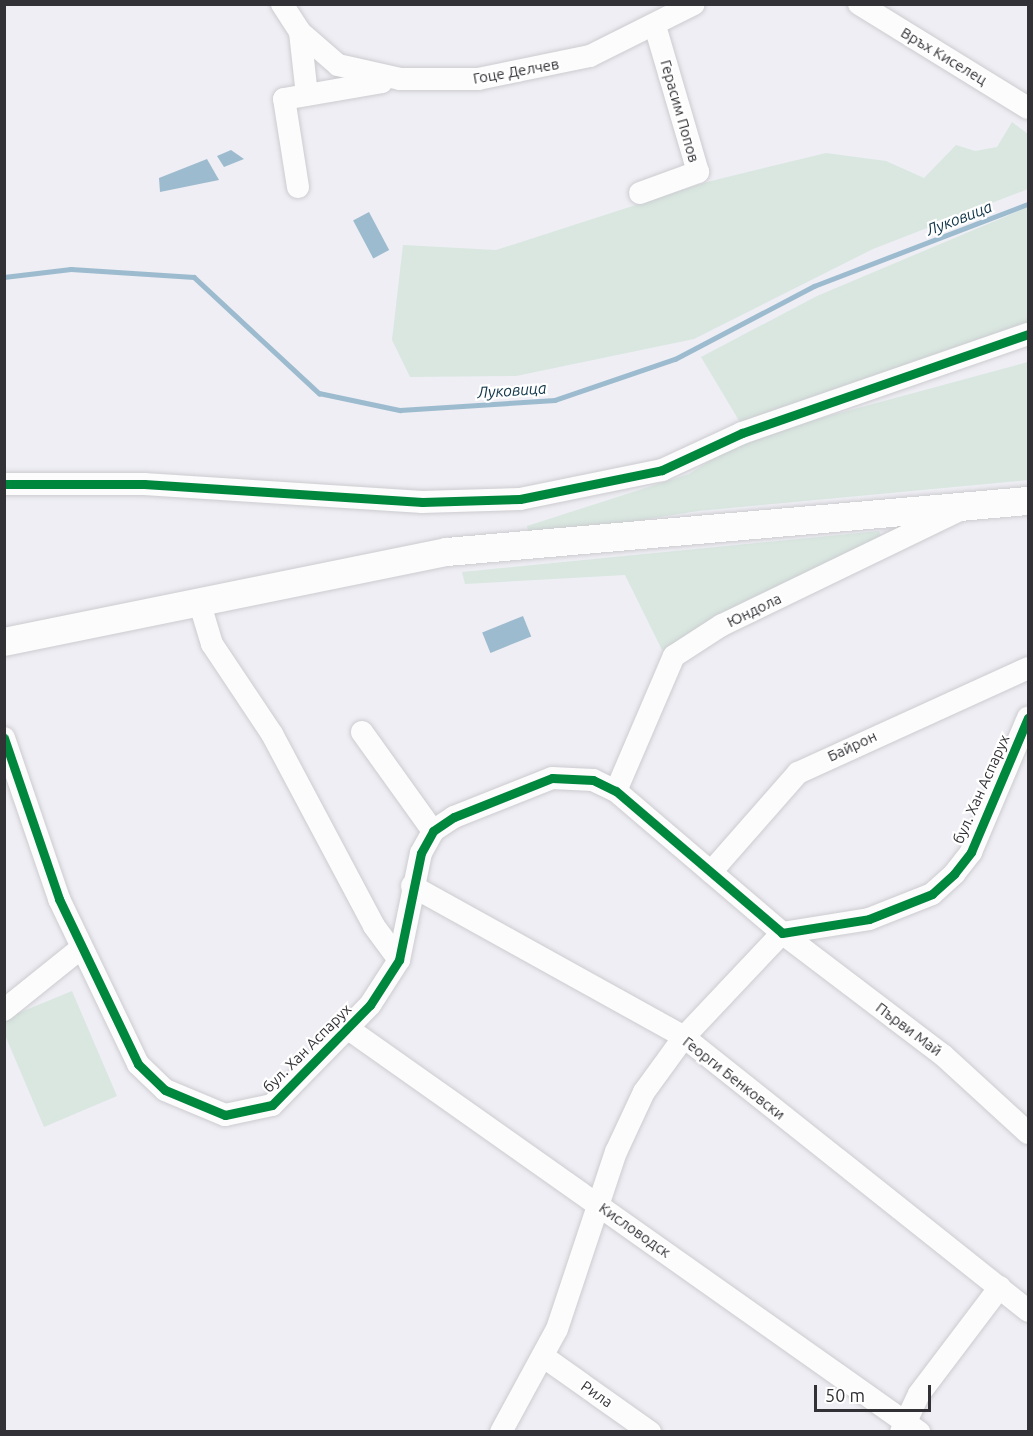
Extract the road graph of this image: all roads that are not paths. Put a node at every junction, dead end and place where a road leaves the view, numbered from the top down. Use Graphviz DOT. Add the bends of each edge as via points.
graph roads {
  1 [pos="282,4"];
  2 [pos="694,4"];
  3 [pos="859,4"];
  4 [pos="655,26"];
  5 [pos="300,32"];
  6 [pos="400,80"];
  7 [pos="307,94"];
  8 [pos="1029,108"];
  9 [pos="298,188"];
  10 [pos="640,193"];
  11 [pos="1029,334"];
  12 [pos="4,484"];
  13 [pos="1029,501"];
  14 [pos="970,506"];
  15 [pos="199,600"];
  16 [pos="4,642"];
  17 [pos="1029,668"];
  18 [pos="1028,725"];
  19 [pos="362,732"];
  20 [pos="4,738"];
  21 [pos="616,791"];
  22 [pos="433,831"];
  23 [pos="711,872"];
  24 [pos="412,886"];
  25 [pos="782,933"];
  26 [pos="81,948"];
  27 [pos="399,960"];
  28 [pos="4,1010"];
  29 [pos="350,1030"];
  30 [pos="684,1037"];
  31 [pos="1029,1133"];
  32 [pos="600,1205"];
  33 [pos="1000,1287"];
  34 [pos="1029,1311"];
  35 [pos="544,1357"];
  36 [pos="908,1428"];
  37 [pos="501,1431"];
  38 [pos="650,1431"];
  1 -- 5 [label="street, Гоце Делчев"];
  2 -- 4 [label="street, Гоце Делчев"];
  3 -- 8 [label="street, Връх Киселец"];
  4 -- 6 [label="street, Гоце Делчев" via="590,56 534,69 478,79"];
  4 -- 10 [label="street, Герасим Попов" via="698,172"];
  5 -- 6 [label="street, Гоце Делчев" via="338,65"];
  5 -- 7 [label="street"];
  6 -- 7 [label="street"];
  7 -- 9 [label="street" via="281,104"];
  11 -- 12 [label="street" via="742,433 662,470 520,499 422,502 144,484"];
  13 -- 14 [label="main road, Юндола"];
  14 -- 15 [label="main road, Юндола" via="596,538 373,563"];
  14 -- 21 [label="street, Юндола" via="722,625 674,656"];
  15 -- 16 [label="main road, Юндола"];
  15 -- 27 [label="street" via="212,644 272,734 374,926"];
  17 -- 23 [label="street, Байрон" via="798,773"];
  18 -- 25 [label="street, бул. Хан Аспарух" via="971,852 932,894 869,920"];
  19 -- 22 [label="street"];
  20 -- 26 [label="street, бул. Хан Аспарух"];
  21 -- 22 [label="street" via="593,780 552,778"];
  21 -- 23 [label="street"];
  22 -- 24 [label="street, бул. Хан Аспарух"];
  23 -- 25 [label="street"];
  24 -- 27 [label="street, бул. Хан Аспарух"];
  24 -- 30 [label="street, Георги Бенковски"];
  25 -- 30 [label="street"];
  25 -- 31 [label="street, Първи Май" via="944,1056"];
  26 -- 28 [label="street"];
  26 -- 29 [label="street, бул. Хан Аспарух" via="138,1064 165,1090 193,1106 225,1115 272,1105"];
  27 -- 29 [label="street, бул. Хан Аспарух"];
  29 -- 32 [label="street, Кисловодск"];
  30 -- 32 [label="street" via="628,1121"];
  30 -- 33 [label="street, Георги Бенковски"];
  32 -- 35 [label="street"];
  32 -- 36 [label="street, Кисловодск"];
  33 -- 34 [label="street, Георги Бенковски"];
  33 -- 36 [label="street"];
  35 -- 37 [label="street"];
  35 -- 38 [label="street, Рила"];
}
